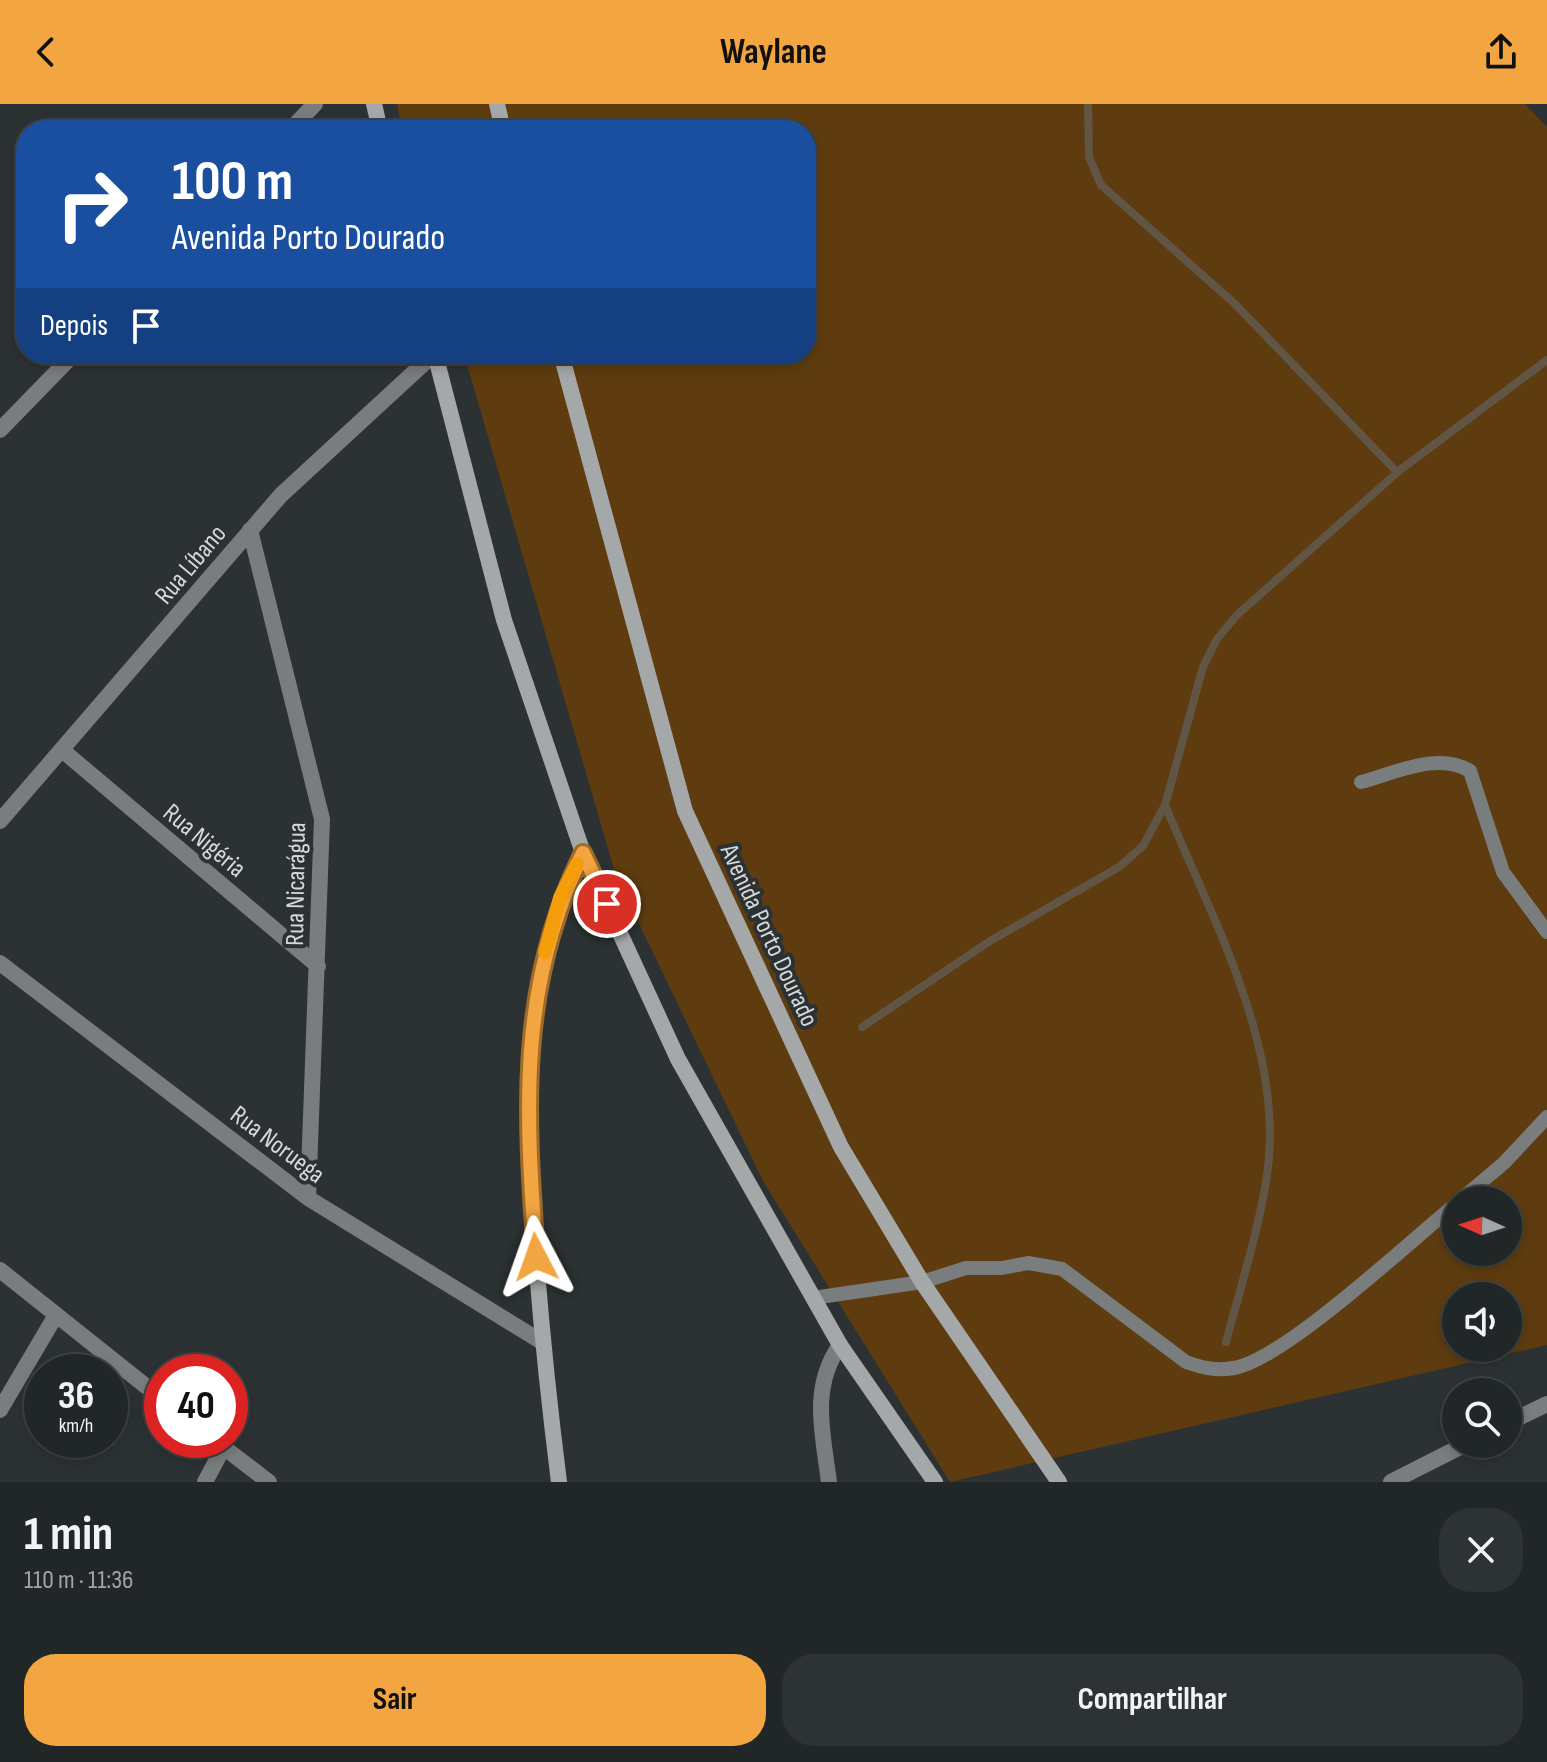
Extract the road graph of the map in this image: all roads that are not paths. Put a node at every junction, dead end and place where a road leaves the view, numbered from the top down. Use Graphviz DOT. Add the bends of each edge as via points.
graph roads {
  1 [pos="315,104"];
  2 [pos="300,120"];
  3 [pos="64,364"];
  4 [pos="423,364"];
  5 [pos="437,364"];
  6 [pos="564,364"];
  7 [pos="0,430"];
  8 [pos="250,530"];
  9 [pos="62,750"];
  10 [pos="1361,782"];
  11 [pos="0,821"];
  12 [pos="583,853"];
  13 [pos="1547,932"];
  14 [pos="0,963"];
  15 [pos="318,966"];
  16 [pos="1547,1117"];
  17 [pos="1477,1186"];
  18 [pos="308,1198"];
  19 [pos="1442,1215"];
  20 [pos="0,1270"];
  21 [pos="922,1282"];
  22 [pos="813,1298"];
  23 [pos="56,1315"];
  24 [pos="542,1342"];
  25 [pos="840,1345"];
  26 [pos="144,1385"];
  27 [pos="1547,1404"];
  28 [pos="0,1410"];
  29 [pos="1522,1416"];
  30 [pos="1442,1456"];
  31 [pos="213,1458"];
  32 [pos="237,1458"];
  33 [pos="205,1482"];
  34 [pos="269,1482"];
  35 [pos="559,1482"];
  36 [pos="829,1482"];
  37 [pos="935,1482"];
  38 [pos="1059,1482"];
  39 [pos="1391,1482"];
  1 -- 2 [label="street"];
  3 -- 7 [label="street"];
  4 -- 8 [label="street, Rua Líbano"];
  5 -- 12 [label="street" via="504,620"];
  6 -- 21 [label="street, Avenida Porto Dourado" via="685,811 841,1147"];
  8 -- 9 [label="street, Rua Líbano"];
  8 -- 15 [label="street, Rua Nicarágua" via="322,819"];
  9 -- 11 [label="street, Rua Líbano"];
  9 -- 15 [label="street, Rua Nigéria"];
  10 -- 13 [label="lane" via="1432,763 1455,761 1470,771 1503,872"];
  12 -- 22 [label="street" via="678,1059"];
  12 -- 24 [label="street" via="560,898 542,962 527,1069"];
  14 -- 18 [label="street, Rua Noruega"];
  15 -- 18 [label="street, Rua Nicarágua"];
  16 -- 17 [label="lane"];
  18 -- 24 [label="street, Rua Noruega"];
  19 -- 21 [label="lane" via="1275,1351 1237,1368 1211,1370 1186,1362 1062,1269 1028,1263 966,1268"];
  20 -- 23 [label="street"];
  21 -- 22 [label="lane"];
  21 -- 38 [label="street, Avenida Porto Dourado"];
  22 -- 25 [label="street"];
  23 -- 26 [label="street"];
  23 -- 28 [label="street"];
  24 -- 35 [label="street"];
  25 -- 36 [label="street" via="827,1363 819,1397"];
  25 -- 37 [label="street"];
  27 -- 29 [label="street"];
  30 -- 39 [label="street"];
  31 -- 33 [label="street"];
  32 -- 34 [label="street"];
}
